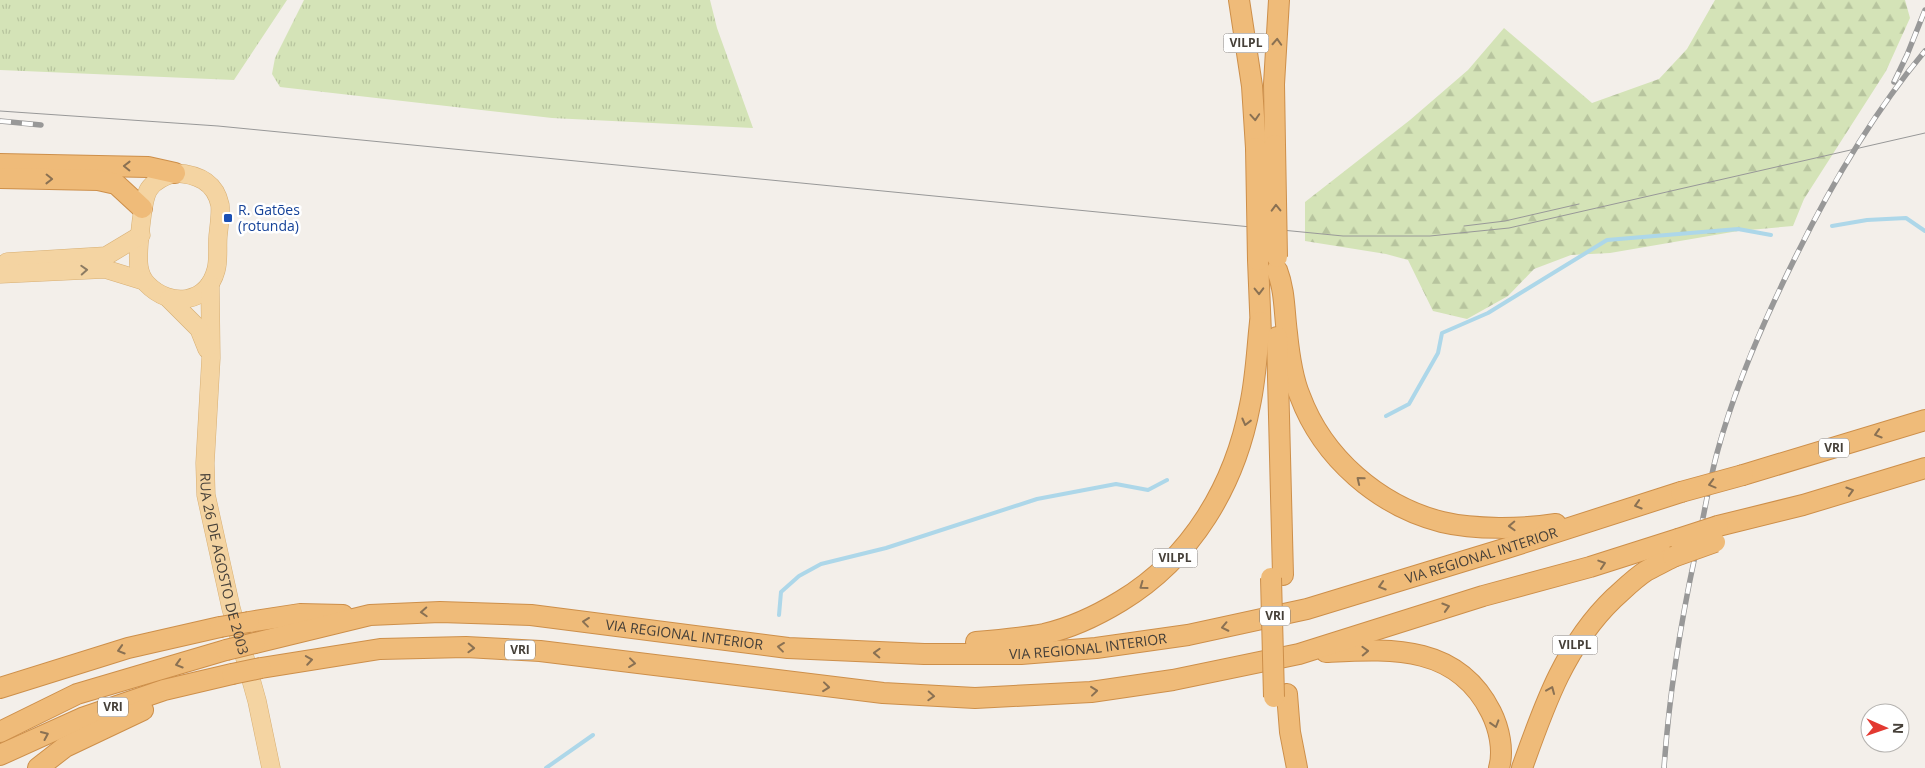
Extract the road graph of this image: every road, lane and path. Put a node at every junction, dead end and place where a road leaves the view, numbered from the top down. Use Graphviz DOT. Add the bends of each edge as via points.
graph roads {
  1 [pos="1239,0"];
  2 [pos="1278,0"];
  3 [pos="1265,147"];
  4 [pos="0,164"];
  5 [pos="175,173"];
  6 [pos="0,178"];
  7 [pos="142,208"];
  8 [pos="141,235"];
  9 [pos="0,262"];
  10 [pos="1271,262"];
  11 [pos="0,274"];
  12 [pos="144,281"];
  13 [pos="210,284"];
  14 [pos="169,299"];
  15 [pos="1260,322"];
  16 [pos="211,358"];
  17 [pos="1925,420"];
  18 [pos="1925,468"];
  19 [pos="1595,519"];
  20 [pos="1676,548"];
  21 [pos="1277,577"];
  22 [pos="370,615"];
  23 [pos="944,654"];
  24 [pos="1299,654"];
  25 [pos="232,674"];
  26 [pos="0,688"];
  27 [pos="1280,695"];
  28 [pos="0,732"];
  29 [pos="0,755"];
  30 [pos="38,768"];
  31 [pos="271,768"];
  32 [pos="1282,768"];
  33 [pos="1297,768"];
  34 [pos="1500,768"];
  35 [pos="1522,768"];
  1 -- 3 [label="highway, VILPL, one-way"];
  3 -- 2 [label="highway, VILPL, one-way" via="1274,84"];
  3 -- 10 [label="highway, VILPL, bridge"];
  5 -- 4 [label="highway, one-way" via="148,167"];
  5 -- 7 [label="main road" via="160,178 149,189"];
  5 -- 13 [label="main road" via="190,173 204,180 214,191 220,206 216,270"];
  6 -- 7 [label="highway, one-way" via="98,180 116,184"];
  7 -- 8 [label="main road"];
  8 -- 9 [label="main road" via="106,256"];
  8 -- 12 [label="main road" via="139,267"];
  10 -- 15 [label="highway, VILPL, one-way"];
  19 -- 10 [label="highway, VILPL, one-way" via="1549,525 1464,526 1421,515 1368,486 1337,458 1323,440 1299,396 1287,334 1283,286"];
  10 -- 21 [label="highway, VILPL" via="1278,395"];
  11 -- 12 [label="main road, one-way" via="106,268"];
  12 -- 14 [label="main road" via="155,293"];
  13 -- 14 [label="main road" via="184,300"];
  13 -- 16 [label="main road, RUA 26 DE AGOSTO DE 2003"];
  14 -- 16 [label="main road, RUA 26 DE AGOSTO DE 2003" via="198,329"];
  15 -- 21 [label="highway, VILPL"];
  15 -- 23 [label="highway, VILPL, one-way" via="1250,404 1235,459 1214,506 1178,555 1147,584 1081,621 1045,634 964,644"];
  16 -- 31 [label="main road, RUA 26 DE AGOSTO DE 2003" via="206,495"];
  17 -- 19 [label="highway, VIA REGIONAL INTERIOR / VRI, one-way, bridge"];
  20 -- 18 [label="highway, VRI, one-way, bridge"];
  19 -- 23 [label="highway, VIA REGIONAL INTERIOR / VRI, one-way" via="1307,609 1254,621 1180,636 1062,652"];
  24 -- 20 [label="highway, VRI, one-way" via="1483,596"];
  35 -- 20 [label="highway, VILPL, one-way" via="1555,681 1586,629 1621,591"];
  21 -- 27 [label="highway, VILPL"];
  23 -- 22 [label="highway, VIA REGIONAL INTERIOR / VRI, one-way" via="788,648 531,615 440,612"];
  22 -- 26 [label="highway, one-way, bridge" via="300,614 220,627 128,648"];
  22 -- 28 [label="highway, VIA REGIONAL INTERIOR / VRI, one-way, bridge" via="226,650 77,694"];
  25 -- 24 [label="highway, VRI, one-way, bridge" via="380,649 475,648 540,651 883,693 975,698 1091,692 1173,680"];
  24 -- 34 [label="highway, one-way" via="1372,650 1408,653 1436,659 1455,669 1484,698 1495,720 1500,743"];
  29 -- 25 [label="highway, VRI, one-way" via="82,718 154,693"];
  25 -- 30 [label="highway" via="131,714 65,748"];
  27 -- 32 [label="highway, VILPL" via="1276,733"];
  27 -- 33 [label="highway, VILPL"];
}
